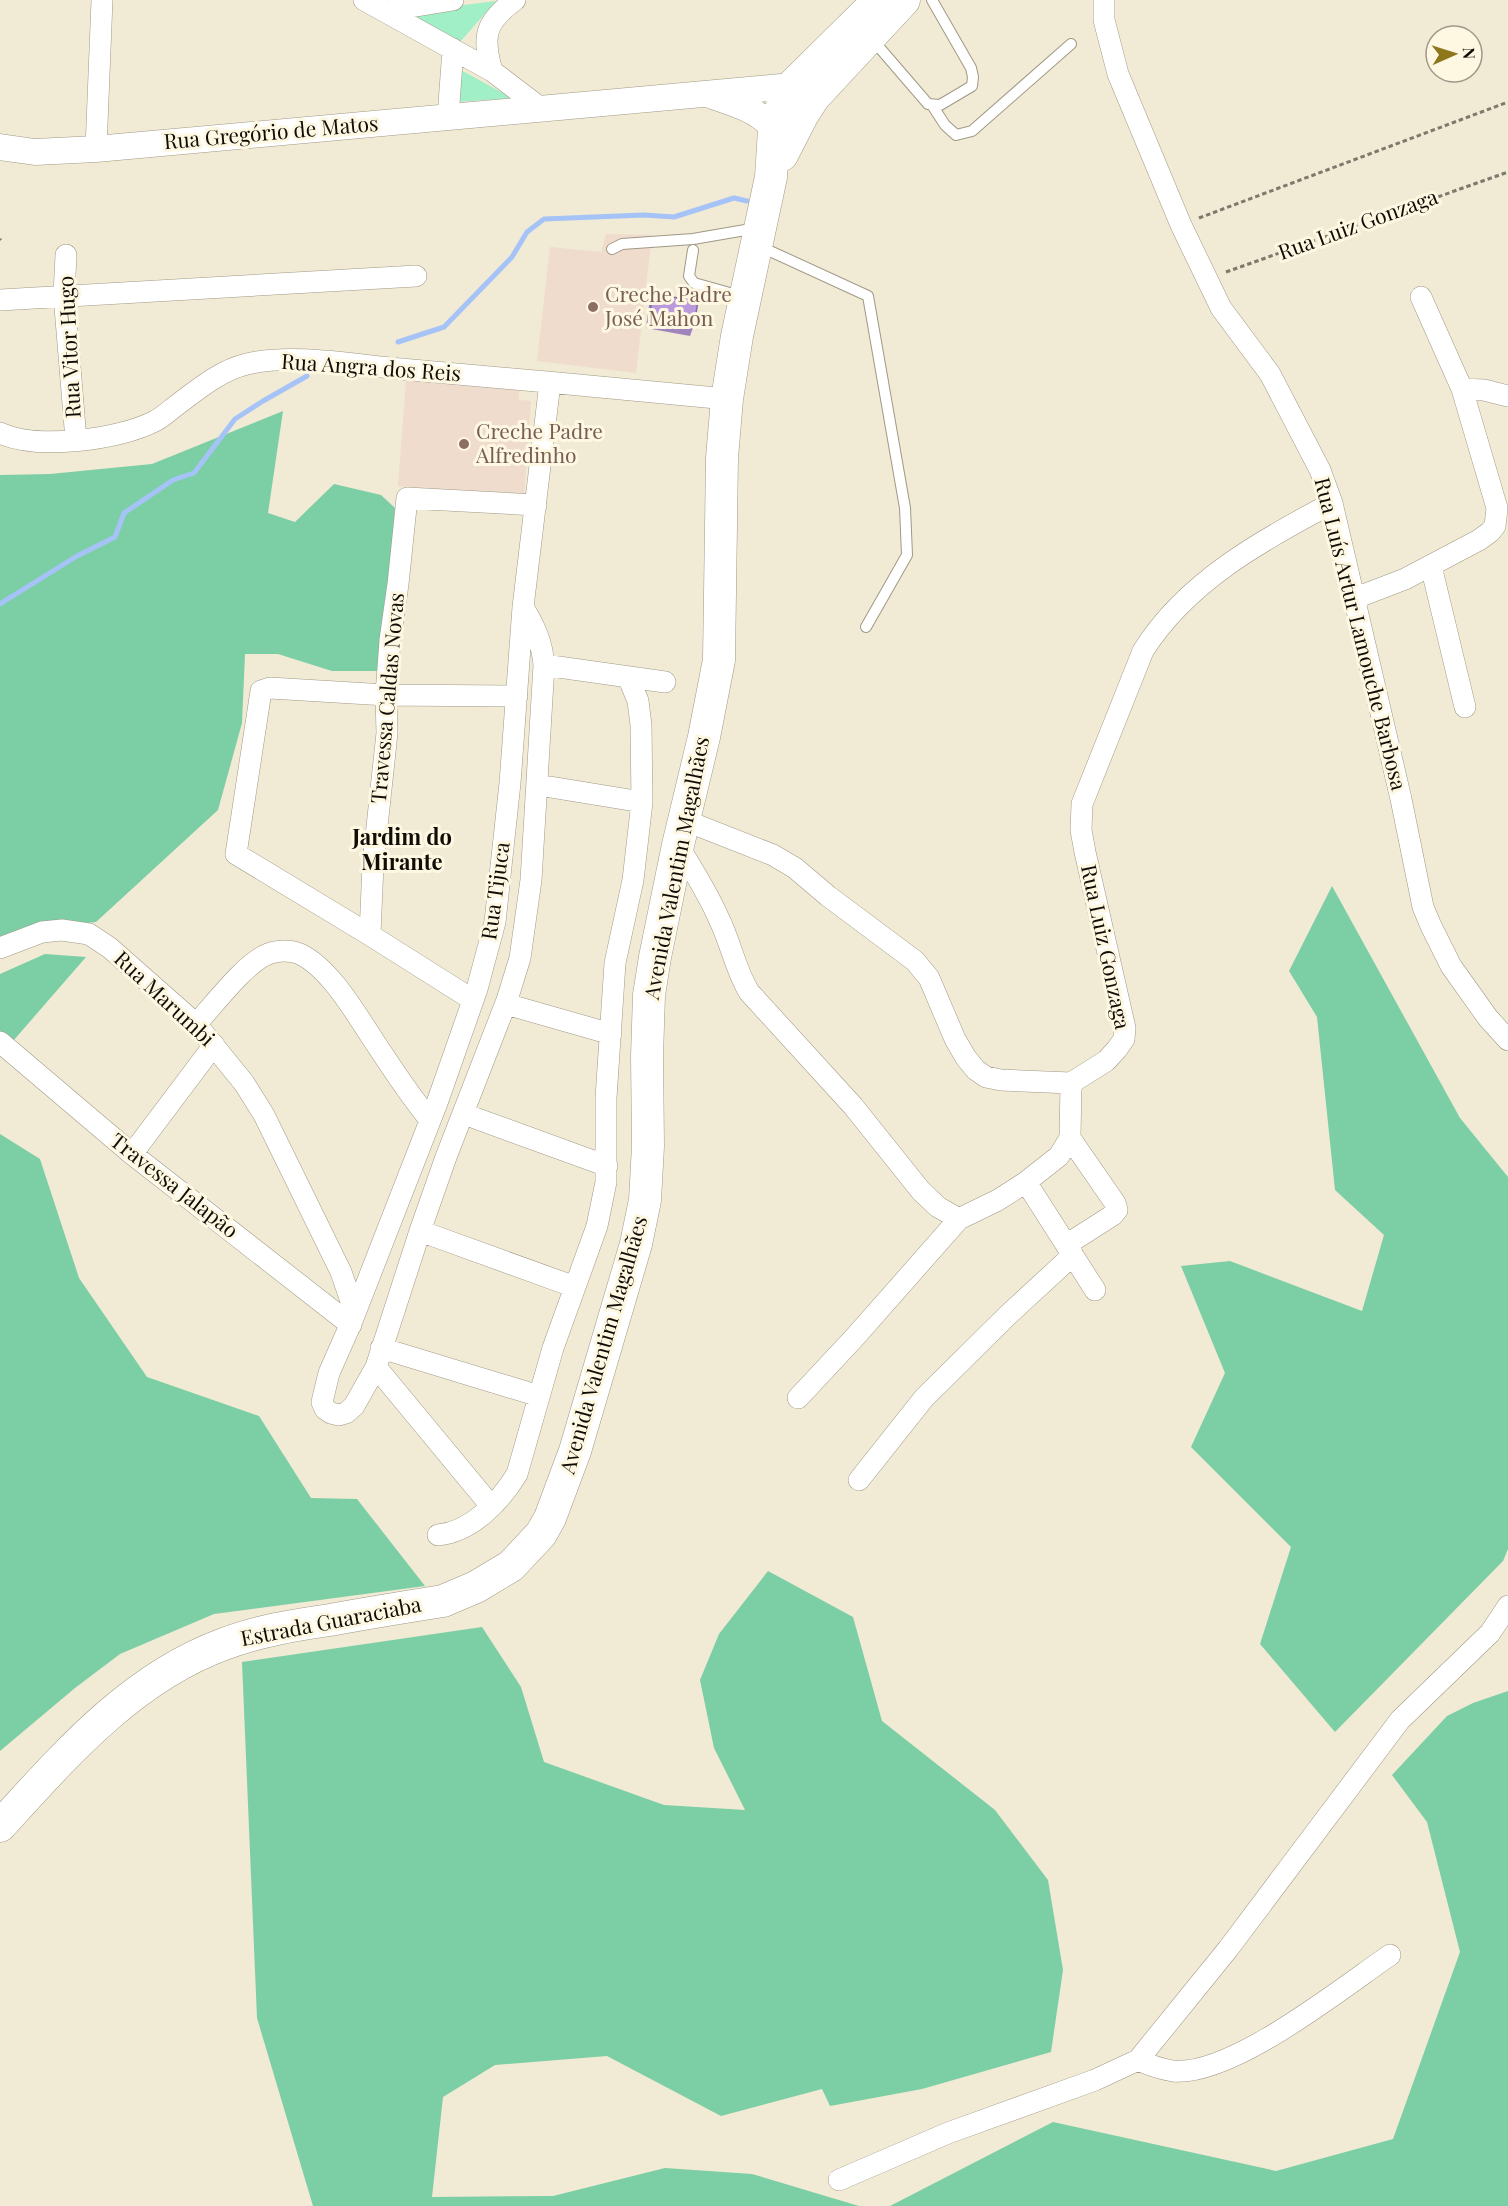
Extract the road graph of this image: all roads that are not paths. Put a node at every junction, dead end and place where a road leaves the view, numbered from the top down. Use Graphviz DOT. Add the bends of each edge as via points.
graph roads {
  1 [pos="102,0"];
  2 [pos="364,0"];
  3 [pos="453,0"];
  4 [pos="515,0"];
  5 [pos="879,0"];
  6 [pos="904,0"];
  7 [pos="932,0"];
  8 [pos="1104,0"];
  9 [pos="386,11"];
  10 [pos="870,37"];
  11 [pos="1071,44"];
  12 [pos="453,50"];
  13 [pos="492,71"];
  14 [pos="803,91"];
  15 [pos="707,94"];
  16 [pos="932,105"];
  17 [pos="542,109"];
  18 [pos="448,117"];
  19 [pos="783,134"];
  20 [pos="0,147"];
  21 [pos="96,149"];
  22 [pos="758,236"];
  23 [pos="612,249"];
  24 [pos="693,250"];
  25 [pos="66,255"];
  26 [pos="416,276"];
  27 [pos="64,294"];
  28 [pos="744,297"];
  29 [pos="1421,297"];
  30 [pos="0,300"];
  31 [pos="550,383"];
  32 [pos="1462,389"];
  33 [pos="1508,396"];
  34 [pos="727,399"];
  35 [pos="0,433"];
  36 [pos="76,440"];
  37 [pos="1332,503"];
  38 [pos="536,505"];
  39 [pos="1431,566"];
  40 [pos="1353,599"];
  41 [pos="523,607"];
  42 [pos="866,627"];
  43 [pos="544,665"];
  44 [pos="629,679"];
  45 [pos="665,682"];
  46 [pos="386,695"];
  47 [pos="517,696"];
  48 [pos="1465,707"];
  49 [pos="538,785"];
  50 [pos="642,802"];
  51 [pos="681,832"];
  52 [pos="370,935"];
  53 [pos="0,948"];
  54 [pos="473,1000"];
  55 [pos="506,1004"];
  56 [pos="196,1024"];
  57 [pos="611,1034"];
  58 [pos="1508,1040"];
  59 [pos="0,1042"];
  60 [pos="214,1045"];
  61 [pos="1071,1083"];
  62 [pos="464,1114"];
  63 [pos="430,1120"];
  64 [pos="1070,1138"];
  65 [pos="132,1154"];
  66 [pos="607,1166"];
  67 [pos="1026,1182"];
  68 [pos="959,1219"];
  69 [pos="420,1231"];
  70 [pos="1070,1250"];
  71 [pos="575,1287"];
  72 [pos="1095,1290"];
  73 [pos="353,1319"];
  74 [pos="378,1358"];
  75 [pos="539,1396"];
  76 [pos="798,1398"];
  77 [pos="859,1480"];
  78 [pos="492,1506"];
  79 [pos="438,1536"];
  80 [pos="443,1601"];
  81 [pos="1508,1606"];
  82 [pos="0,1826"];
  83 [pos="1390,1955"];
  84 [pos="1138,2060"];
  85 [pos="839,2180"];
  1 -- 21 [label="street"];
  2 -- 9 [label="street"];
  3 -- 9 [label="street"];
  4 -- 13 [label="street" via="488,26 486,43"];
  5 -- 14 [label="main road, Avenida Valentim Magalhães"];
  6 -- 10 [label="main road, Avenida Valentim Magalhães"];
  7 -- 16 [label="lane" via="971,68 973,82 940,105"];
  8 -- 37 [label="street, Rua Luís Artur Lamouche Barbosa" via="1104,20 1118,74 1181,225 1221,308 1270,374 1320,470"];
  9 -- 12 [label="street"];
  10 -- 14 [label="main road, Avenida Valentim Magalhães"];
  10 -- 16 [label="lane" via="925,102"];
  11 -- 16 [label="lane" via="972,131 956,135"];
  12 -- 13 [label="street"];
  12 -- 18 [label="street"];
  13 -- 17 [label="street"];
  14 -- 15 [label="street, Rua Gregório de Matos"];
  14 -- 19 [label="main road, Avenida Valentim Magalhães" via="784,100"];
  15 -- 17 [label="street, Rua Gregório de Matos"];
  15 -- 19 [label="street" via="761,116"];
  17 -- 18 [label="street, Rua Gregório de Matos"];
  18 -- 21 [label="street, Rua Gregório de Matos"];
  19 -- 22 [label="main road, Avenida Valentim Magalhães"];
  20 -- 21 [label="street, Rua Gregório de Matos" via="35,153"];
  22 -- 23 [label="lane" via="622,244"];
  22 -- 28 [label="main road, Avenida Valentim Magalhães"];
  22 -- 42 [label="lane" via="868,296 905,508 907,555"];
  24 -- 28 [label="lane" via="689,276 694,283"];
  25 -- 27 [label="street, Rua Vitor Hugo"];
  26 -- 27 [label="street"];
  27 -- 30 [label="street"];
  27 -- 36 [label="street, Rua Vitor Hugo"];
  28 -- 34 [label="main road, Avenida Valentim Magalhães"];
  29 -- 32 [label="street"];
  31 -- 34 [label="street, Rua Angra dos Reis"];
  31 -- 36 [label="street, Rua Angra dos Reis" via="278,360 247,364 225,373 155,421 116,435"];
  31 -- 38 [label="street, Rua Tijuca"];
  32 -- 33 [label="street"];
  32 -- 39 [label="street" via="1497,516 1490,532"];
  34 -- 51 [label="main road, Avenida Valentim Magalhães" via="722,458 719,660"];
  35 -- 36 [label="street, Rua Angra dos Reis" via="28,442"];
  37 -- 40 [label="street, Rua Luís Artur Lamouche Barbosa"];
  37 -- 61 [label="street, Rua Luiz Gonzaga" via="1272,535 1198,589 1162,624 1143,651 1082,804 1081,830 1125,1028 1124,1039 1106,1061"];
  38 -- 41 [label="street, Rua Tijuca"];
  38 -- 46 [label="street, Travessa Caldas Novas" via="407,498"];
  39 -- 40 [label="street"];
  39 -- 48 [label="street"];
  40 -- 58 [label="street, Rua Luís Artur Lamouche Barbosa" via="1424,907 1451,966"];
  41 -- 43 [label="street" via="537,630"];
  41 -- 47 [label="street, Rua Tijuca"];
  43 -- 44 [label="street"];
  43 -- 49 [label="street"];
  44 -- 45 [label="street"];
  44 -- 50 [label="street" via="638,701 641,725"];
  46 -- 47 [label="street"];
  46 -- 52 [label="street, Travessa Caldas Novas" via="387,734"];
  46 -- 52 [label="street" via="270,688 261,691 236,854"];
  47 -- 54 [label="street, Rua Tijuca" via="495,922"];
  49 -- 50 [label="street"];
  49 -- 55 [label="street" via="527,915 520,958"];
  50 -- 57 [label="street" via="633,880 615,963"];
  51 -- 61 [label="street" via="773,855 915,961 929,978 966,1058 986,1077"];
  51 -- 68 [label="street" via="749,992 853,1106 921,1191"];
  51 -- 80 [label="main road, Avenida Valentim Magalhães" via="649,995 645,1200 579,1440 541,1534 511,1566"];
  52 -- 54 [label="street"];
  53 -- 56 [label="street, Rua Marumbi" via="42,932 89,934"];
  54 -- 63 [label="street, Rua Tijuca"];
  55 -- 57 [label="street"];
  55 -- 62 [label="street"];
  56 -- 60 [label="street, Rua Marumbi"];
  56 -- 63 [label="street" via="250,965 269,953 299,954 338,987 411,1098"];
  57 -- 66 [label="street" via="606,1098"];
  59 -- 65 [label="street, Travessa Jalapão"];
  60 -- 65 [label="street"];
  60 -- 73 [label="street, Rua Marumbi" via="264,1115 341,1272"];
  61 -- 64 [label="street"];
  62 -- 66 [label="street"];
  62 -- 69 [label="street"];
  63 -- 73 [label="street, Rua Tijuca"];
  64 -- 67 [label="street" via="1059,1156"];
  64 -- 70 [label="street" via="1116,1210"];
  65 -- 73 [label="street, Travessa Jalapão"];
  66 -- 71 [label="street" via="603,1203"];
  67 -- 68 [label="street"];
  67 -- 70 [label="street"];
  68 -- 76 [label="street"];
  69 -- 71 [label="street"];
  69 -- 74 [label="street"];
  70 -- 72 [label="street"];
  70 -- 77 [label="street" via="924,1398"];
  71 -- 75 [label="street"];
  73 -- 74 [label="street, Rua Tijuca" via="329,1373 322,1402 325,1408 339,1415 354,1406"];
  74 -- 75 [label="street"];
  74 -- 78 [label="street"];
  75 -- 78 [label="street" via="516,1474"];
  78 -- 79 [label="street" via="464,1529"];
  80 -- 82 [label="main road, Estrada Guaraciaba" via="270,1630 224,1644 175,1666 115,1708"];
  81 -- 84 [label="street" via="1490,1633 1400,1720 1228,1949"];
  83 -- 84 [label="street" via="1284,2028 1237,2055 1174,2071"];
  84 -- 85 [label="street" via="1095,2080 948,2133"];
}
